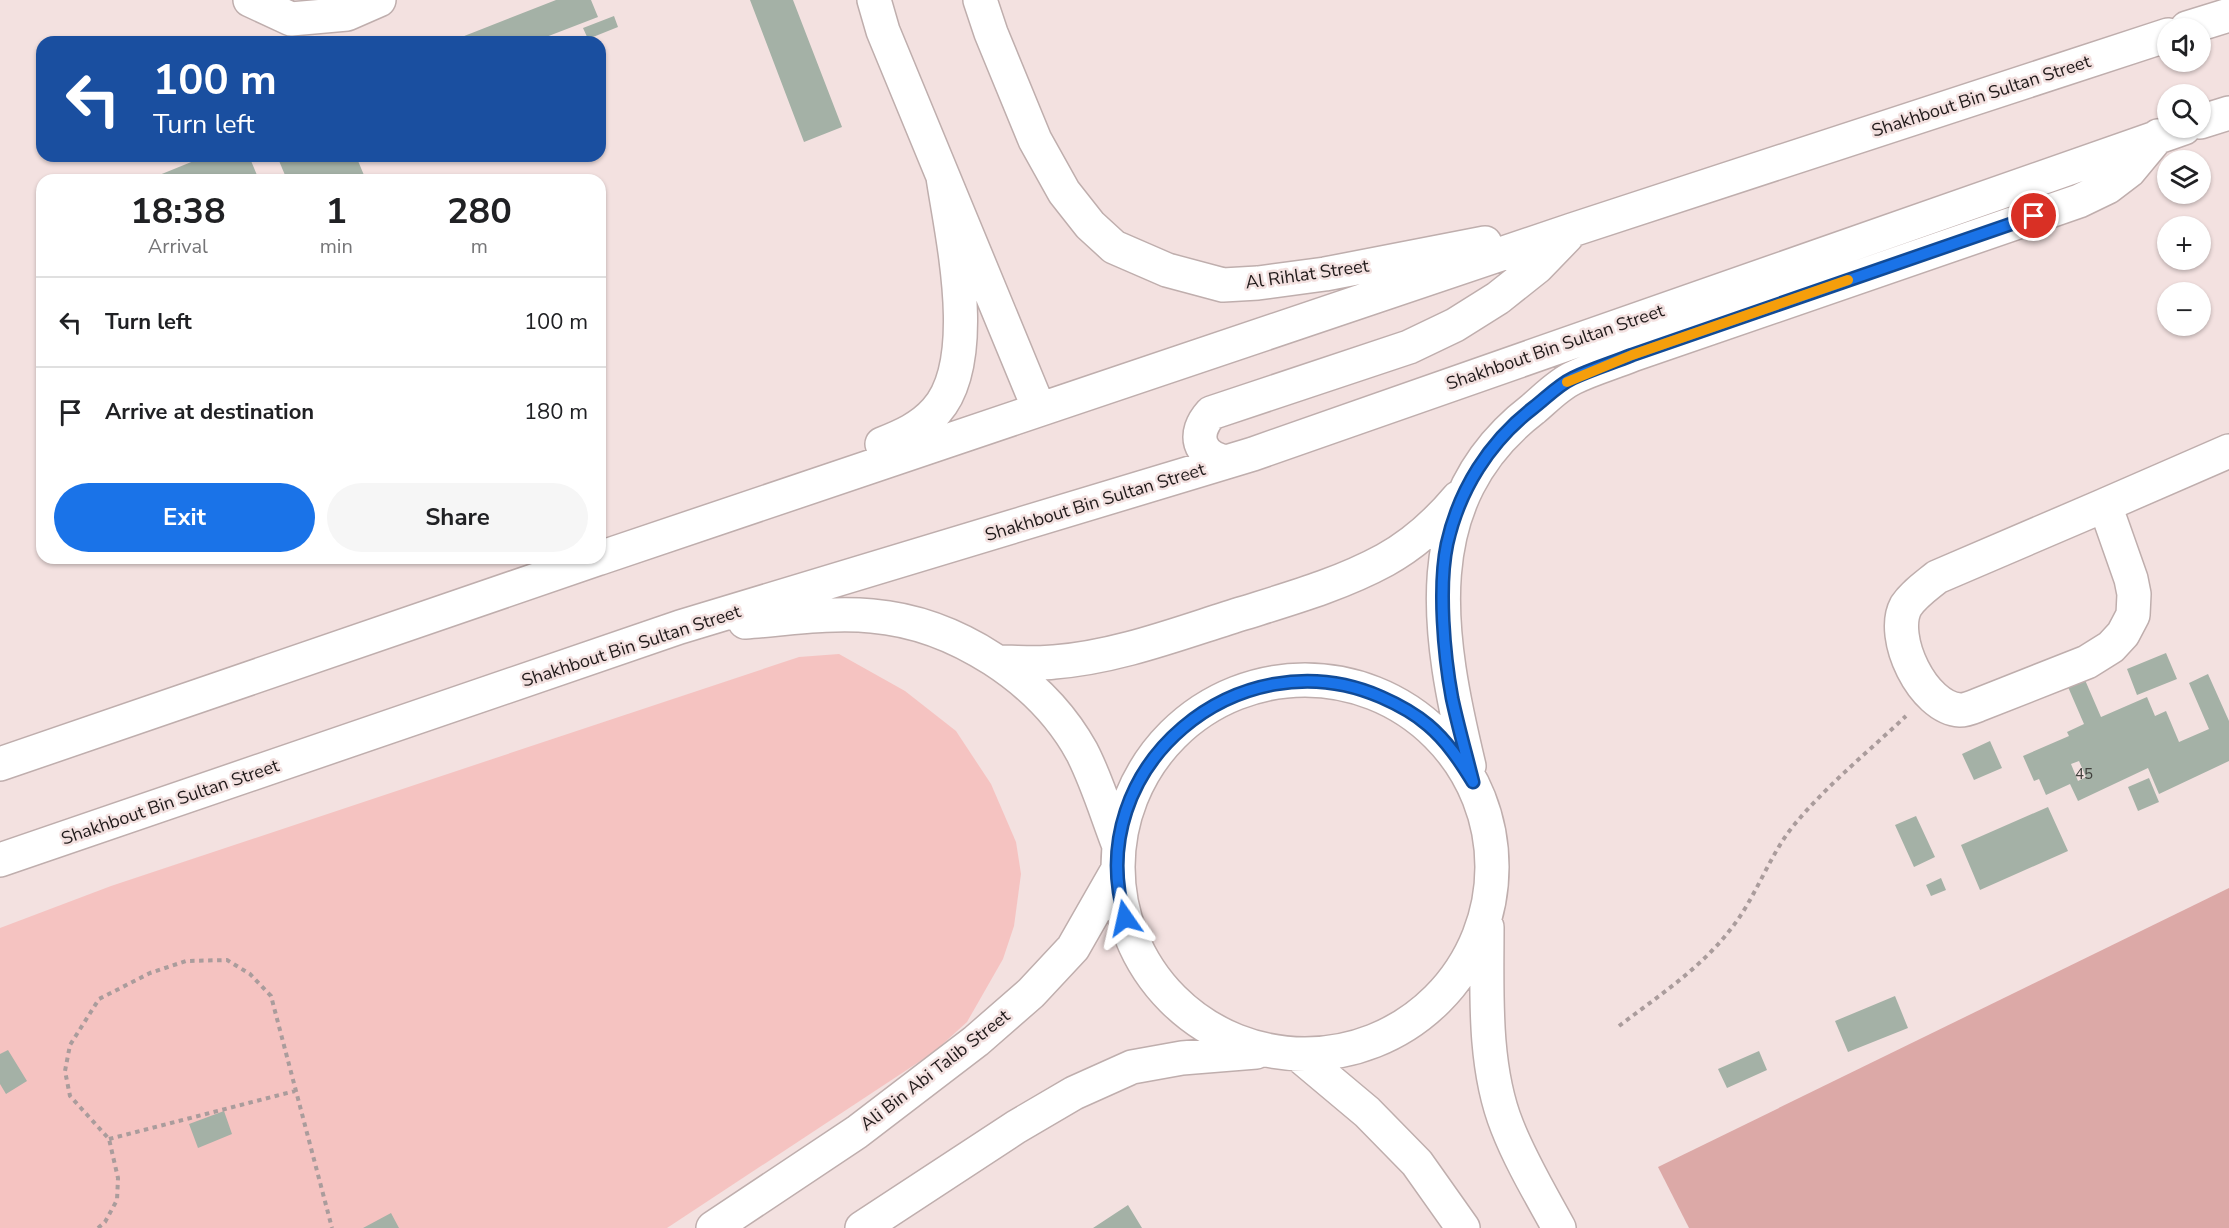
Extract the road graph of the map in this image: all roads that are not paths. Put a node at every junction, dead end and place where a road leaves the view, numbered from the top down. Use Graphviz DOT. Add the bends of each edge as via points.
graph roads {
  1 [pos="250,0"];
  2 [pos="379,0"];
  3 [pos="874,0"];
  4 [pos="980,0"];
  5 [pos="2229,15"];
  6 [pos="2211,21"];
  7 [pos="2157,39"];
  8 [pos="2229,112"];
  9 [pos="2211,118"];
  10 [pos="2157,137"];
  11 [pos="2165,138"];
  12 [pos="944,177"];
  13 [pos="1572,230"];
  14 [pos="1040,409"];
  15 [pos="2229,451"];
  16 [pos="1226,462"];
  17 [pos="1466,488"];
  18 [pos="2105,505"];
  19 [pos="704,522"];
  20 [pos="606,556"];
  21 [pos="583,564"];
  22 [pos="680,627"];
  23 [pos="999,662"];
  24 [pos="0,764"];
  25 [pos="1473,782"];
  26 [pos="1118,859"];
  27 [pos="0,860"];
  28 [pos="1487,913"];
  29 [pos="1267,1051"];
  30 [pos="1299,1055"];
  31 [pos="1454,1223"];
  32 [pos="713,1228"];
  33 [pos="862,1228"];
  34 [pos="1559,1228"];
  1 -- 2 [label="main road" via="291,19 347,14"];
  3 -- 12 [label="main road"];
  4 -- 13 [label="main road, Al Rihlat Street" via="1035,140 1064,192 1114,247 1167,270 1223,285 1258,283"];
  5 -- 6 [label="main road"];
  7 -- 13 [label="main road, Shakhbout Bin Sultan Street"];
  8 -- 9 [label="main road"];
  10 -- 16 [label="main road, Shakhbout Bin Sultan Street"];
  11 -- 17 [label="main road" via="2109,187 2079,201 1571,379 1513,424 1489,451"];
  12 -- 14 [label="main road"];
  12 -- 19 [label="main road" via="961,303 961,333 957,366 937,410 913,431"];
  13 -- 14 [label="main road, Shakhbout Bin Sultan Street"];
  13 -- 16 [label="main road" via="1537,267 1455,325 1409,347 1211,414 1203,422 1200,444 1215,460"];
  14 -- 19 [label="main road, Shakhbout Bin Sultan Street"];
  15 -- 18 [label="main road"];
  16 -- 22 [label="main road, Shakhbout Bin Sultan Street"];
  17 -- 23 [label="main road" via="1436,524 1415,541 1385,560 1324,588 1096,657 1053,663"];
  17 -- 25 [label="main road" via="1447,544 1444,641 1452,698"];
  18 -- 18 [label="main road" via="2134,594 2133,615 2111,647 2087,662 1960,710 1929,695 1902,640 1901,621 1906,607 1920,590 1937,577"];
  19 -- 20 [label="main road, Shakhbout Bin Sultan Street"];
  21 -- 24 [label="main road, Shakhbout Bin Sultan Street"];
  22 -- 23 [label="main road" via="831,615 872,616 909,622 945,634"];
  22 -- 27 [label="main road, Shakhbout Bin Sultan Street"];
  23 -- 26 [label="main road" via="1035,690 1065,725 1082,753"];
  25 -- 26 [label="main road" via="1428,724 1364,689 1328,681 1291,680 1254,687 1189,720 1162,746 1141,776 1126,810"];
  25 -- 28 [label="main road" via="1492,846 1493,879"];
  26 -- 29 [label="main road" via="1120,903 1129,933 1160,987 1208,1029"];
  26 -- 32 [label="main road, Ali Bin Abi Talib Street" via="1073,948 1031,993 857,1132"];
  28 -- 30 [label="main road" via="1475,947 1456,978 1411,1021 1371,1043"];
  28 -- 34 [label="main road" via="1491,1065 1506,1124 1524,1166"];
  29 -- 30 [label="main road"];
  29 -- 33 [label="main road" via="1182,1058 1132,1067 1074,1093 1016,1127"];
  30 -- 31 [label="main road" via="1367,1112 1417,1163"];
}
